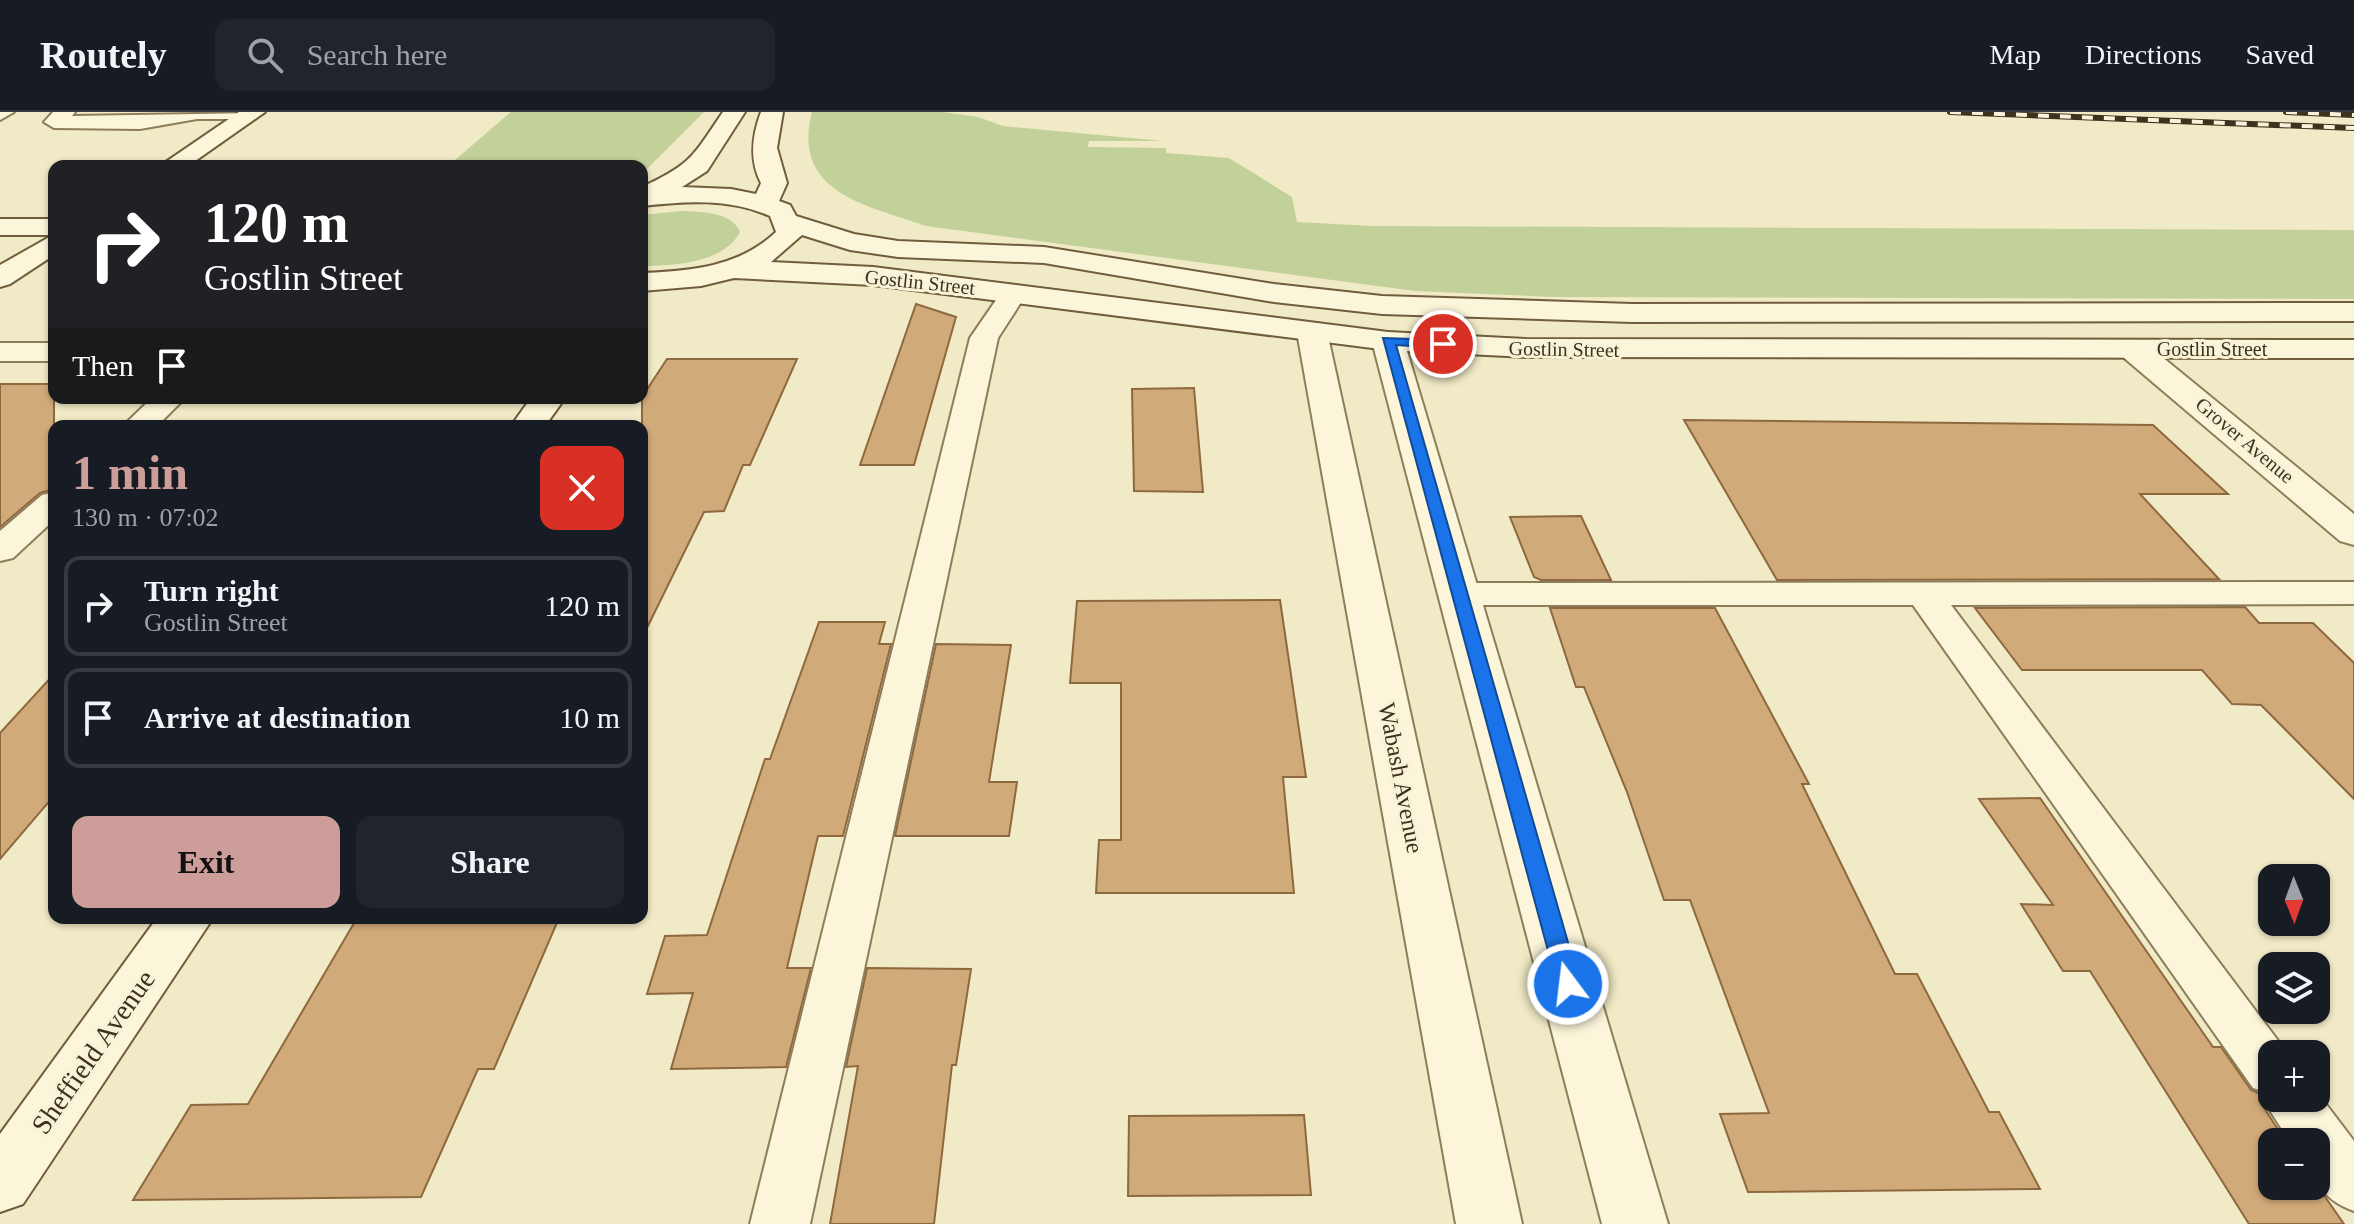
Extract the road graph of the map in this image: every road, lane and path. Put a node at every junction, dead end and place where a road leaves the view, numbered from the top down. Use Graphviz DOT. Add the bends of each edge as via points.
graph roads {
  1 [pos="65,112"];
  2 [pos="734,112"];
  3 [pos="772,112"];
  4 [pos="253,113"];
  5 [pos="181,160"];
  6 [pos="769,193"];
  7 [pos="648,194"];
  8 [pos="648,197"];
  9 [pos="788,222"];
  10 [pos="0,227"];
  11 [pos="48,227"];
  12 [pos="48,247"];
  13 [pos="1044,255"];
  14 [pos="731,269"];
  15 [pos="696,277"];
  16 [pos="0,278"];
  17 [pos="648,281"];
  18 [pos="1014,293"];
  19 [pos="648,307"];
  20 [pos="2354,312"];
  21 [pos="1312,332"];
  22 [pos="1388,341"];
  23 [pos="2354,349"];
  24 [pos="2134,350"];
  25 [pos="0,352"];
  26 [pos="48,352"];
  27 [pos="163,404"];
  28 [pos="146,420"];
  29 [pos="48,507"];
  30 [pos="2354,533"];
  31 [pos="0,550"];
  32 [pos="2354,593"];
  33 [pos="1460,594"];
  34 [pos="1925,595"];
  35 [pos="182,924"];
  36 [pos="2258,1054"];
  37 [pos="2300,1112"];
  38 [pos="0,1185"];
  39 [pos="2354,1186"];
  40 [pos="780,1224"];
  41 [pos="1489,1224"];
  42 [pos="1635,1224"];
  1 -- 4 [label="lane" via="54,122 140,123 187,114"];
  2 -- 7 [label="main road" via="698,166"];
  3 -- 6 [label="main road" via="765,138"];
  4 -- 5 [label="main road"];
  6 -- 8 [label="main road"];
  6 -- 9 [label="main road"];
  6 -- 13 [label="main road" via="882,233"];
  9 -- 13 [label="main road, Gostlin Street" via="850,242 898,249"];
  9 -- 14 [label="main road" via="790,233 779,246"];
  10 -- 11 [label="main road"];
  12 -- 16 [label="main road"];
  13 -- 20 [label="main road, Gostlin Street" via="1274,293 1426,307 1632,313"];
  14 -- 15 [label="main road"];
  14 -- 18 [label="main road, Gostlin Street" via="873,276"];
  15 -- 17 [label="main road"];
  15 -- 19 [label="main road"];
  18 -- 21 [label="main road, Gostlin Street"];
  18 -- 40 [label="lane" via="984,338"];
  21 -- 22 [label="main road, Gostlin Street"];
  21 -- 41 [label="main road, Wabash Avenue"];
  22 -- 24 [label="main road, Gostlin Street" via="1606,350"];
  22 -- 33 [label="main road"];
  23 -- 24 [label="main road, Gostlin Street"];
  24 -- 30 [label="main road, Grover Avenue"];
  25 -- 26 [label="lane"];
  27 -- 28 [label="lane"];
  29 -- 31 [label="lane"];
  32 -- 34 [label="lane"];
  33 -- 34 [label="lane"];
  33 -- 42 [label="main road"];
  34 -- 36 [label="lane"];
  35 -- 38 [label="main road, Sheffield Avenue"];
  37 -- 39 [label="lane"];
}
